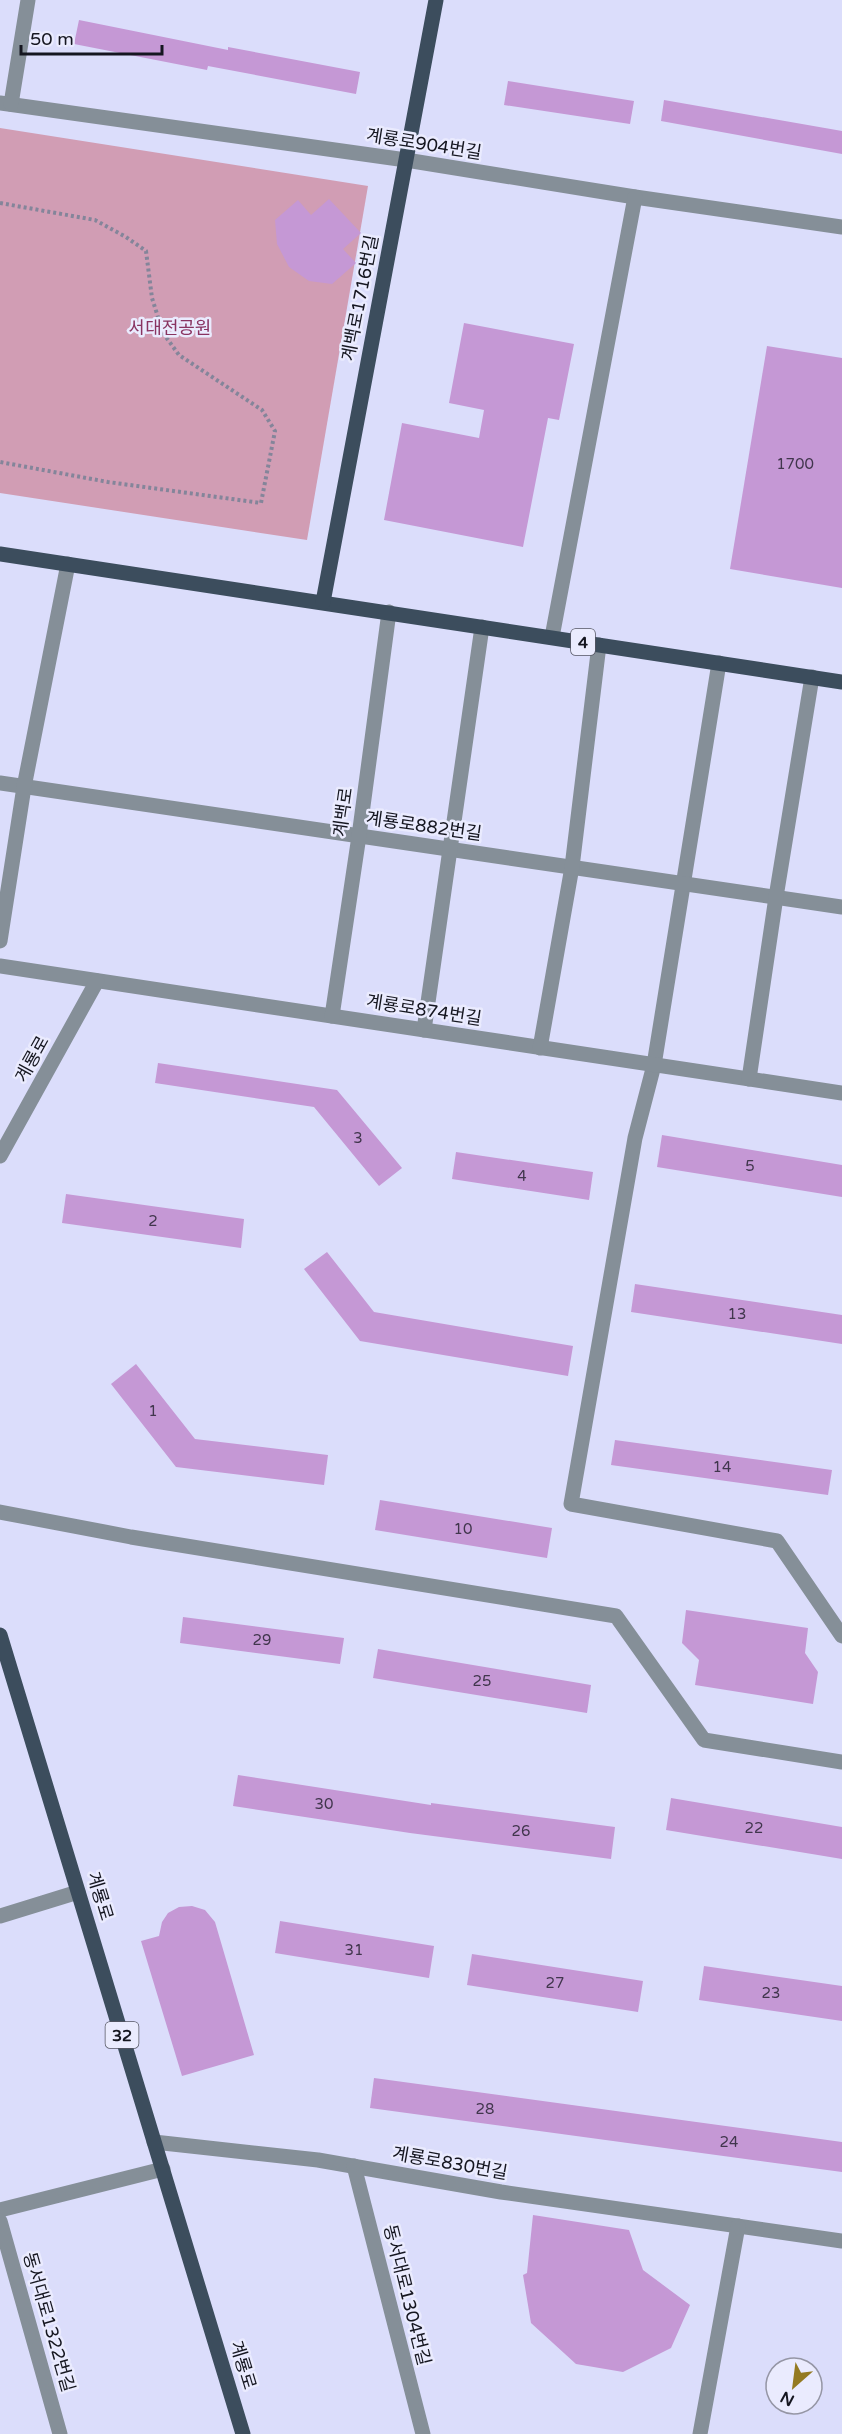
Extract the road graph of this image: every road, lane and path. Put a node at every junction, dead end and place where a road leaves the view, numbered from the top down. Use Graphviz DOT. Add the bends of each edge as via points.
graph roads {
  1 [pos="28,0"];
  2 [pos="436,0"];
  3 [pos="5,104"];
  4 [pos="406,160"];
  5 [pos="635,197"];
  6 [pos="0,203"];
  7 [pos="842,227"];
  8 [pos="0,462"];
  9 [pos="0,554"];
  10 [pos="68,564"];
  11 [pos="323,602"];
  12 [pos="389,612"];
  13 [pos="482,627"];
  14 [pos="552,637"];
  15 [pos="599,645"];
  16 [pos="719,663"];
  17 [pos="812,677"];
  18 [pos="842,682"];
  19 [pos="0,783"];
  20 [pos="24,787"];
  21 [pos="359,836"];
  22 [pos="450,849"];
  23 [pos="572,867"];
  24 [pos="683,884"];
  25 [pos="776,897"];
  26 [pos="842,907"];
  27 [pos="0,941"];
  28 [pos="0,966"];
  29 [pos="97,981"];
  30 [pos="332,1016"];
  31 [pos="424,1030"];
  32 [pos="540,1048"];
  33 [pos="654,1065"];
  34 [pos="749,1079"];
  35 [pos="842,1093"];
  36 [pos="0,1156"];
  37 [pos="0,1512"];
  38 [pos="0,1635"];
  39 [pos="842,1636"];
  40 [pos="842,1762"];
  41 [pos="78,1892"];
  42 [pos="0,1916"];
  43 [pos="154,2142"];
  44 [pos="354,2166"];
  45 [pos="163,2169"];
  46 [pos="0,2210"];
  47 [pos="0,2221"];
  48 [pos="738,2226"];
  49 [pos="842,2241"];
  50 [pos="60,2434"];
  51 [pos="243,2434"];
  52 [pos="423,2434"];
  53 [pos="700,2434"];
  1 -- 3 [label="street"];
  2 -- 4 [label="main road, 계백로1716번길"];
  3 -- 4 [label="street, 계룡로904번길"];
  4 -- 5 [label="street, 계룡로904번길"];
  4 -- 11 [label="main road, 계백로1716번길"];
  5 -- 7 [label="street, 계룡로904번길"];
  5 -- 14 [label="street"];
  6 -- 8 [label="path" via="95,220 146,251 152,298 163,333 179,354 262,410 275,431 261,503"];
  9 -- 10 [label="main road, 4"];
  10 -- 11 [label="main road, 4"];
  10 -- 20 [label="street"];
  11 -- 12 [label="main road, 4"];
  12 -- 13 [label="main road, 4"];
  12 -- 21 [label="street, 계백로"];
  13 -- 14 [label="main road, 4"];
  13 -- 22 [label="street"];
  14 -- 15 [label="main road, 4"];
  15 -- 16 [label="main road, 4"];
  15 -- 23 [label="street"];
  16 -- 17 [label="main road, 4"];
  16 -- 24 [label="street"];
  17 -- 18 [label="main road, 4"];
  17 -- 25 [label="street"];
  19 -- 20 [label="street, 계룡로882번길"];
  20 -- 21 [label="street, 계룡로882번길"];
  20 -- 27 [label="street"];
  21 -- 22 [label="street, 계룡로882번길"];
  21 -- 30 [label="street, 계백로"];
  22 -- 23 [label="street, 계룡로882번길"];
  22 -- 31 [label="street"];
  23 -- 24 [label="street, 계룡로882번길"];
  23 -- 32 [label="street"];
  24 -- 25 [label="street, 계룡로882번길"];
  24 -- 33 [label="street"];
  25 -- 26 [label="street, 계룡로882번길"];
  25 -- 34 [label="street"];
  28 -- 29 [label="street, 계룡로874번길"];
  29 -- 30 [label="street, 계룡로874번길"];
  29 -- 36 [label="street, 계룡로"];
  30 -- 31 [label="street, 계룡로874번길"];
  31 -- 32 [label="street, 계룡로874번길"];
  32 -- 33 [label="street, 계룡로874번길"];
  33 -- 34 [label="street, 계룡로874번길"];
  33 -- 39 [label="street" via="635,1138 571,1504 777,1541"];
  34 -- 35 [label="street, 계룡로874번길"];
  37 -- 40 [label="street" via="616,1616 704,1740"];
  38 -- 41 [label="main road, 계룡로 / 32"];
  41 -- 42 [label="street"];
  41 -- 43 [label="main road, 계룡로 / 32"];
  43 -- 44 [label="street, 계룡로830번길"];
  43 -- 45 [label="main road, 계룡로 / 32"];
  44 -- 48 [label="street, 계룡로830번길"];
  44 -- 52 [label="street, 동서대로1304번길"];
  45 -- 46 [label="street"];
  45 -- 51 [label="main road, 계룡로 / 32"];
  47 -- 50 [label="street, 동서대로1322번길"];
  48 -- 49 [label="street, 계룡로830번길"];
  48 -- 53 [label="street"];
}
